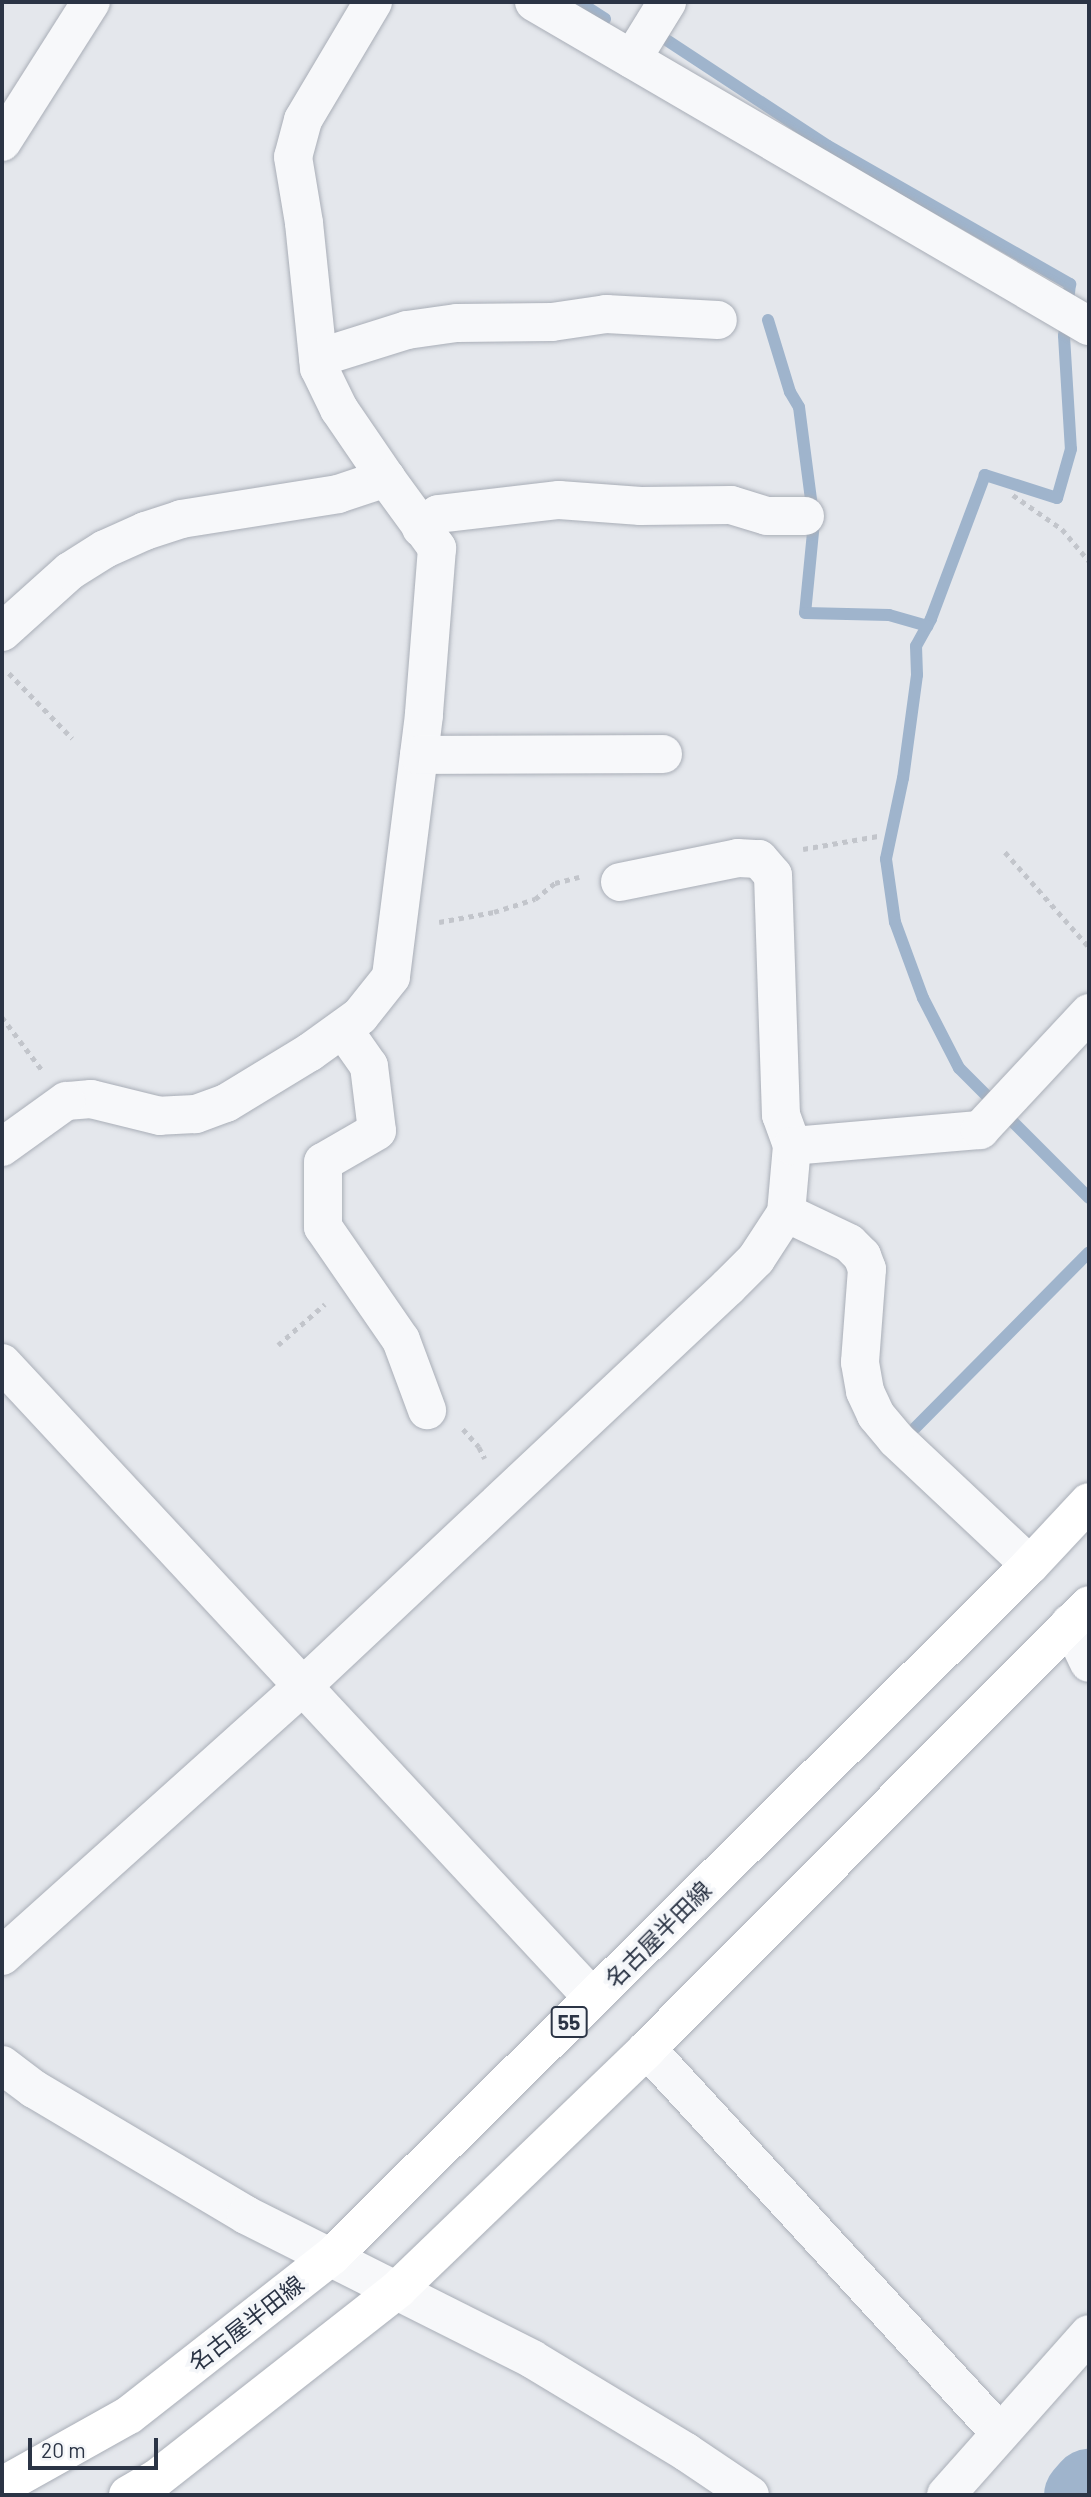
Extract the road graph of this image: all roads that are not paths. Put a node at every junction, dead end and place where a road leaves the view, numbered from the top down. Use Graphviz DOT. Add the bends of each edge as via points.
graph roads {
  1 [pos="91,2"];
  2 [pos="373,2"];
  3 [pos="534,2"];
  4 [pos="667,2"];
  5 [pos="632,59"];
  6 [pos="2,142"];
  7 [pos="718,320"];
  8 [pos="1089,326"];
  9 [pos="318,358"];
  10 [pos="386,478"];
  11 [pos="805,516"];
  12 [pos="421,528"];
  13 [pos="2,632"];
  14 [pos="663,754"];
  15 [pos="419,755"];
  16 [pos="620,882"];
  17 [pos="1089,1013"];
  18 [pos="343,1029"];
  19 [pos="792,1146"];
  20 [pos="2,1147"];
  21 [pos="786,1213"];
  22 [pos="2,1363"];
  23 [pos="428,1410"];
  24 [pos="1089,1502"];
  25 [pos="1030,1565"];
  26 [pos="1080,1614"];
  27 [pos="1089,1663"];
  28 [pos="301,1688"];
  29 [pos="2,1956"];
  30 [pos="593,1998"];
  31 [pos="647,2049"];
  32 [pos="2,2065"];
  33 [pos="332,2256"];
  34 [pos="398,2289"];
  35 [pos="1089,2334"];
  36 [pos="1000,2433"];
  37 [pos="2,2486"];
  38 [pos="150,2490"];
  39 [pos="750,2495"];
  40 [pos="946,2495"];
  1 -- 6 [label="street"];
  2 -- 9 [label="street" via="303,120 293,157"];
  3 -- 5 [label="street"];
  4 -- 5 [label="street"];
  5 -- 8 [label="street"];
  7 -- 9 [label="street" via="606,314 552,322 457,323 407,330"];
  9 -- 10 [label="street" via="339,409"];
  10 -- 12 [label="street"];
  10 -- 13 [label="street" via="338,494 181,519 145,530 70,571"];
  11 -- 12 [label="street" via="767,516 730,505 641,506 559,500 438,514"];
  12 -- 15 [label="street" via="437,548"];
  14 -- 15 [label="street"];
  15 -- 18 [label="street" via="391,977 360,1016"];
  16 -- 19 [label="street" via="738,859 759,859 773,875 781,1115"];
  17 -- 19 [label="street" via="980,1130"];
  18 -- 20 [label="street" via="226,1103 195,1115 160,1116 91,1099 66,1101"];
  18 -- 23 [label="street" via="369,1066 377,1131 323,1162 323,1227 401,1340"];
  19 -- 21 [label="street"];
  21 -- 25 [label="street" via="849,1243 862,1256 867,1269 860,1362 865,1391 876,1415"];
  21 -- 28 [label="street" via="757,1259"];
  22 -- 28 [label="street"];
  24 -- 25 [label="main road, 名古屋半田線 / 55"];
  25 -- 30 [label="main road, 名古屋半田線 / 55"];
  26 -- 27 [label="street"];
  26 -- 31 [label="main road"];
  28 -- 29 [label="street"];
  28 -- 30 [label="street"];
  30 -- 33 [label="main road, 名古屋半田線 / 55"];
  31 -- 34 [label="main road"];
  31 -- 36 [label="street"];
  32 -- 33 [label="street" via="234,2208"];
  33 -- 34 [label="street"];
  33 -- 37 [label="main road, 名古屋半田線 / 55" via="129,2415"];
  34 -- 38 [label="main road"];
  34 -- 39 [label="street" via="532,2359"];
  35 -- 36 [label="street"];
  36 -- 40 [label="street"];
}
